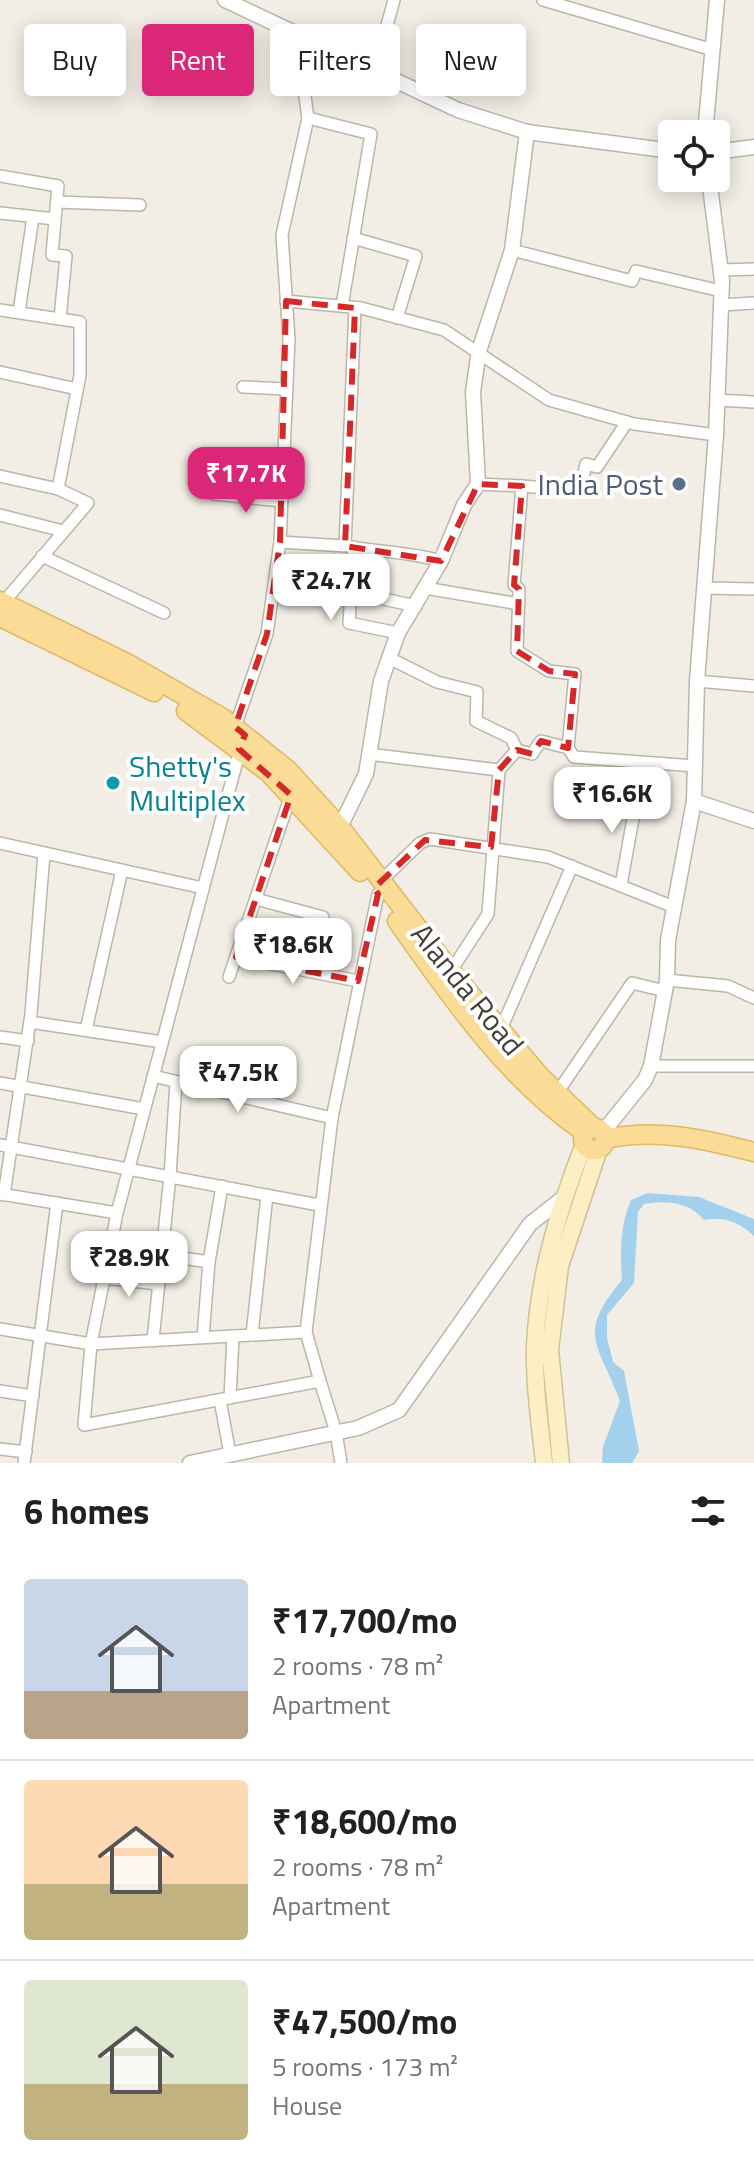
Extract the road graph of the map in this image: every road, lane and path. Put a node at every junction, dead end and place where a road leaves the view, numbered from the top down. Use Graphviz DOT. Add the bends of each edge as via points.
graph roads {
  1 [pos="225,0"];
  2 [pos="394,0"];
  3 [pos="543,0"];
  4 [pos="717,0"];
  5 [pos="277,24"];
  6 [pos="387,24"];
  7 [pos="713,50"];
  8 [pos="400,84"];
  9 [pos="305,96"];
  10 [pos="308,118"];
  11 [pos="706,120"];
  12 [pos="527,132"];
  13 [pos="754,147"];
  14 [pos="658,149"];
  15 [pos="730,150"];
  16 [pos="0,176"];
  17 [pos="711,192"];
  18 [pos="57,202"];
  19 [pos="140,205"];
  20 [pos="0,213"];
  21 [pos="33,217"];
  22 [pos="55,219"];
  23 [pos="353,238"];
  24 [pos="512,250"];
  25 [pos="754,269"];
  26 [pos="721,270"];
  27 [pos="721,298"];
  28 [pos="286,301"];
  29 [pos="754,303"];
  30 [pos="342,306"];
  31 [pos="355,308"];
  32 [pos="0,310"];
  33 [pos="19,312"];
  34 [pos="397,318"];
  35 [pos="60,319"];
  36 [pos="479,351"];
  37 [pos="0,372"];
  38 [pos="243,387"];
  39 [pos="77,389"];
  40 [pos="286,389"];
  41 [pos="717,400"];
  42 [pos="754,402"];
  43 [pos="627,422"];
  44 [pos="716,435"];
  45 [pos="0,476"];
  46 [pos="478,484"];
  47 [pos="522,486"];
  48 [pos="58,489"];
  49 [pos="214,494"];
  50 [pos="281,501"];
  51 [pos="0,515"];
  52 [pos="63,531"];
  53 [pos="280,542"];
  54 [pos="350,547"];
  55 [pos="42,556"];
  56 [pos="441,561"];
  57 [pos="425,588"];
  58 [pos="704,588"];
  59 [pos="754,589"];
  60 [pos="351,592"];
  61 [pos="519,604"];
  62 [pos="416,606"];
  63 [pos="1,607"];
  64 [pos="164,613"];
  65 [pos="398,633"];
  66 [pos="389,658"];
  67 [pos="697,681"];
  68 [pos="754,686"];
  69 [pos="237,738"];
  70 [pos="568,748"];
  71 [pos="517,750"];
  72 [pos="368,754"];
  73 [pos="695,766"];
  74 [pos="499,770"];
  75 [pos="638,791"];
  76 [pos="291,795"];
  77 [pos="694,801"];
  78 [pos="754,821"];
  79 [pos="330,823"];
  80 [pos="0,843"];
  81 [pos="491,847"];
  82 [pos="44,853"];
  83 [pos="572,866"];
  84 [pos="122,870"];
  85 [pos="621,885"];
  86 [pos="380,887"];
  87 [pos="203,888"];
  88 [pos="256,899"];
  89 [pos="674,907"];
  90 [pos="323,917"];
  91 [pos="236,957"];
  92 [pos="451,971"];
  93 [pos="229,977"];
  94 [pos="358,981"];
  95 [pos="666,985"];
  96 [pos="754,998"];
  97 [pos="30,1022"];
  98 [pos="501,1029"];
  99 [pos="86,1030"];
  100 [pos="0,1037"];
  101 [pos="28,1041"];
  102 [pos="162,1042"];
  103 [pos="651,1066"];
  104 [pos="754,1066"];
  105 [pos="153,1076"];
  106 [pos="176,1082"];
  107 [pos="0,1083"];
  108 [pos="21,1085"];
  109 [pos="553,1099"];
  110 [pos="144,1109"];
  111 [pos="332,1118"];
  112 [pos="595,1137"];
  113 [pos="6,1146"];
  114 [pos="754,1152"];
  115 [pos="129,1168"];
  116 [pos="170,1176"];
  117 [pos="222,1186"];
  118 [pos="2,1194"];
  119 [pos="267,1195"];
  120 [pos="563,1198"];
  121 [pos="57,1203"];
  122 [pos="319,1205"];
  123 [pos="117,1213"];
  124 [pos="162,1255"];
  125 [pos="209,1262"];
  126 [pos="104,1278"];
  127 [pos="158,1284"];
  128 [pos="0,1329"];
  129 [pos="306,1332"];
  130 [pos="41,1335"];
  131 [pos="252,1335"];
  132 [pos="233,1336"];
  133 [pos="203,1337"];
  134 [pos="153,1340"];
  135 [pos="91,1344"];
  136 [pos="320,1381"];
  137 [pos="0,1391"];
  138 [pos="33,1396"];
  139 [pos="225,1399"];
  140 [pos="336,1432"];
  141 [pos="0,1449"];
  142 [pos="230,1454"];
  143 [pos="25,1458"];
  144 [pos="208,1461"];
  145 [pos="190,1463"];
  146 [pos="341,1463"];
  147 [pos="544,1463"];
  148 [pos="561,1463"];
  1 -- 5 [label="street"];
  2 -- 6 [label="street"];
  3 -- 7 [label="street"];
  4 -- 7 [label="street"];
  7 -- 11 [label="street"];
  8 -- 12 [label="street"];
  9 -- 10 [label="street"];
  10 -- 23 [label="street" via="371,134"];
  10 -- 28 [label="street" via="282,235"];
  12 -- 14 [label="street"];
  12 -- 24 [label="street"];
  13 -- 15 [label="street"];
  16 -- 18 [label="street" via="58,186"];
  17 -- 26 [label="street"];
  18 -- 19 [label="street"];
  18 -- 22 [label="street"];
  20 -- 21 [label="street"];
  21 -- 22 [label="street"];
  21 -- 33 [label="street"];
  22 -- 35 [label="street" via="52,255 66,256"];
  23 -- 30 [label="street"];
  23 -- 34 [label="street" via="416,256"];
  24 -- 27 [label="street" via="632,281 636,271"];
  24 -- 36 [label="street"];
  25 -- 26 [label="street"];
  26 -- 27 [label="street"];
  27 -- 29 [label="street"];
  27 -- 41 [label="street"];
  28 -- 30 [label="street"];
  28 -- 40 [label="street"];
  30 -- 31 [label="street"];
  31 -- 34 [label="street"];
  31 -- 54 [label="street"];
  32 -- 33 [label="street"];
  33 -- 35 [label="street"];
  34 -- 36 [label="street" via="444,330"];
  35 -- 39 [label="street" via="80,322"];
  36 -- 43 [label="street" via="549,400"];
  36 -- 46 [label="street" via="473,392"];
  37 -- 39 [label="street"];
  38 -- 40 [label="street"];
  39 -- 48 [label="street"];
  40 -- 50 [label="street"];
  41 -- 42 [label="street"];
  41 -- 44 [label="street"];
  43 -- 44 [label="street"];
  43 -- 47 [label="street" via="597,467 586,464 580,491"];
  44 -- 58 [label="street"];
  45 -- 48 [label="street"];
  46 -- 47 [label="street"];
  46 -- 56 [label="street"];
  47 -- 61 [label="street" via="514,585"];
  48 -- 52 [label="street" via="88,503"];
  49 -- 50 [label="street"];
  50 -- 53 [label="street"];
  51 -- 52 [label="street"];
  52 -- 55 [label="street"];
  53 -- 54 [label="street"];
  53 -- 69 [label="street" via="267,634"];
  54 -- 56 [label="street"];
  54 -- 60 [label="street"];
  55 -- 63 [label="street"];
  55 -- 64 [label="street"];
  56 -- 57 [label="street"];
  57 -- 61 [label="street"];
  57 -- 62 [label="street"];
  58 -- 59 [label="street"];
  58 -- 67 [label="street"];
  60 -- 62 [label="street"];
  60 -- 65 [label="street" via="349,623"];
  61 -- 70 [label="street" via="517,651 549,671 575,674"];
  62 -- 65 [label="street"];
  63 -- 69 [label="main road, Alanda Road" via="172,695"];
  65 -- 66 [label="street"];
  66 -- 71 [label="street" via="437,682 477,692 476,721 511,738"];
  66 -- 72 [label="street"];
  67 -- 68 [label="street"];
  67 -- 73 [label="street"];
  69 -- 76 [label="main road, Alanda Road"];
  69 -- 79 [label="main road, Alanda Road" via="299,780"];
  69 -- 87 [label="street"];
  70 -- 71 [label="street" via="541,741 532,754"];
  70 -- 73 [label="street" via="574,757"];
  71 -- 74 [label="street"];
  72 -- 74 [label="street"];
  72 -- 79 [label="street" via="366,774"];
  73 -- 77 [label="street"];
  74 -- 81 [label="street"];
  75 -- 85 [label="street"];
  76 -- 79 [label="main road, Alanda Road"];
  76 -- 88 [label="street"];
  77 -- 78 [label="street"];
  77 -- 89 [label="street"];
  79 -- 86 [label="main road, Alanda Road"];
  80 -- 82 [label="street"];
  81 -- 83 [label="street"];
  81 -- 86 [label="street" via="425,840"];
  81 -- 92 [label="street" via="488,914"];
  82 -- 84 [label="street"];
  82 -- 97 [label="street"];
  83 -- 85 [label="street"];
  83 -- 98 [label="street"];
  84 -- 87 [label="street"];
  84 -- 99 [label="street"];
  85 -- 89 [label="street"];
  86 -- 92 [label="main road, Alanda Road"];
  86 -- 94 [label="street"];
  86 -- 109 [label="main road, Alanda Road" via="476,1030"];
  87 -- 102 [label="street"];
  88 -- 90 [label="street"];
  88 -- 91 [label="street"];
  89 -- 95 [label="street"];
  91 -- 93 [label="street"];
  91 -- 94 [label="street"];
  92 -- 98 [label="main road, Alanda Road"];
  94 -- 111 [label="street"];
  95 -- 96 [label="street" via="728,986"];
  95 -- 103 [label="street"];
  95 -- 109 [label="street" via="632,983"];
  97 -- 99 [label="street"];
  97 -- 101 [label="street"];
  98 -- 109 [label="main road, Alanda Road"];
  99 -- 102 [label="street"];
  100 -- 101 [label="street"];
  101 -- 108 [label="street"];
  102 -- 105 [label="street"];
  103 -- 104 [label="street"];
  103 -- 112 [label="street"];
  105 -- 106 [label="street"];
  105 -- 110 [label="street"];
  106 -- 111 [label="street"];
  106 -- 116 [label="street"];
  107 -- 108 [label="street"];
  108 -- 110 [label="street"];
  108 -- 113 [label="street"];
  109 -- 112 [label="main road, Alanda Road"];
  110 -- 115 [label="street"];
  111 -- 122 [label="street"];
  112 -- 114 [label="main road" via="651,1132"];
  112 -- 120 [label="main road"];
  112 -- 148 [label="main road" via="558,1280 550,1350"];
  113 -- 115 [label="street"];
  113 -- 118 [label="street"];
  115 -- 116 [label="street"];
  115 -- 123 [label="street"];
  116 -- 117 [label="street"];
  116 -- 124 [label="street"];
  117 -- 119 [label="street"];
  117 -- 125 [label="street"];
  118 -- 121 [label="street"];
  119 -- 122 [label="street"];
  119 -- 131 [label="street"];
  120 -- 140 [label="street" via="530,1224 399,1410"];
  120 -- 147 [label="main road" via="536,1332"];
  121 -- 123 [label="street"];
  121 -- 130 [label="street"];
  122 -- 129 [label="street"];
  123 -- 126 [label="street"];
  124 -- 125 [label="street"];
  124 -- 127 [label="street"];
  125 -- 133 [label="street"];
  126 -- 127 [label="street"];
  126 -- 135 [label="street"];
  127 -- 134 [label="street"];
  128 -- 130 [label="street"];
  129 -- 131 [label="street"];
  129 -- 136 [label="street"];
  130 -- 135 [label="street"];
  130 -- 138 [label="street"];
  131 -- 132 [label="street"];
  132 -- 133 [label="street"];
  132 -- 139 [label="street"];
  133 -- 134 [label="street"];
  134 -- 135 [label="street"];
  135 -- 139 [label="street" via="84,1425"];
  136 -- 139 [label="street"];
  136 -- 140 [label="street"];
  137 -- 138 [label="street"];
  138 -- 143 [label="street"];
  139 -- 142 [label="street"];
  140 -- 142 [label="street"];
  140 -- 146 [label="street"];
  141 -- 143 [label="street"];
  142 -- 144 [label="street"];
  144 -- 145 [label="street"];
}
